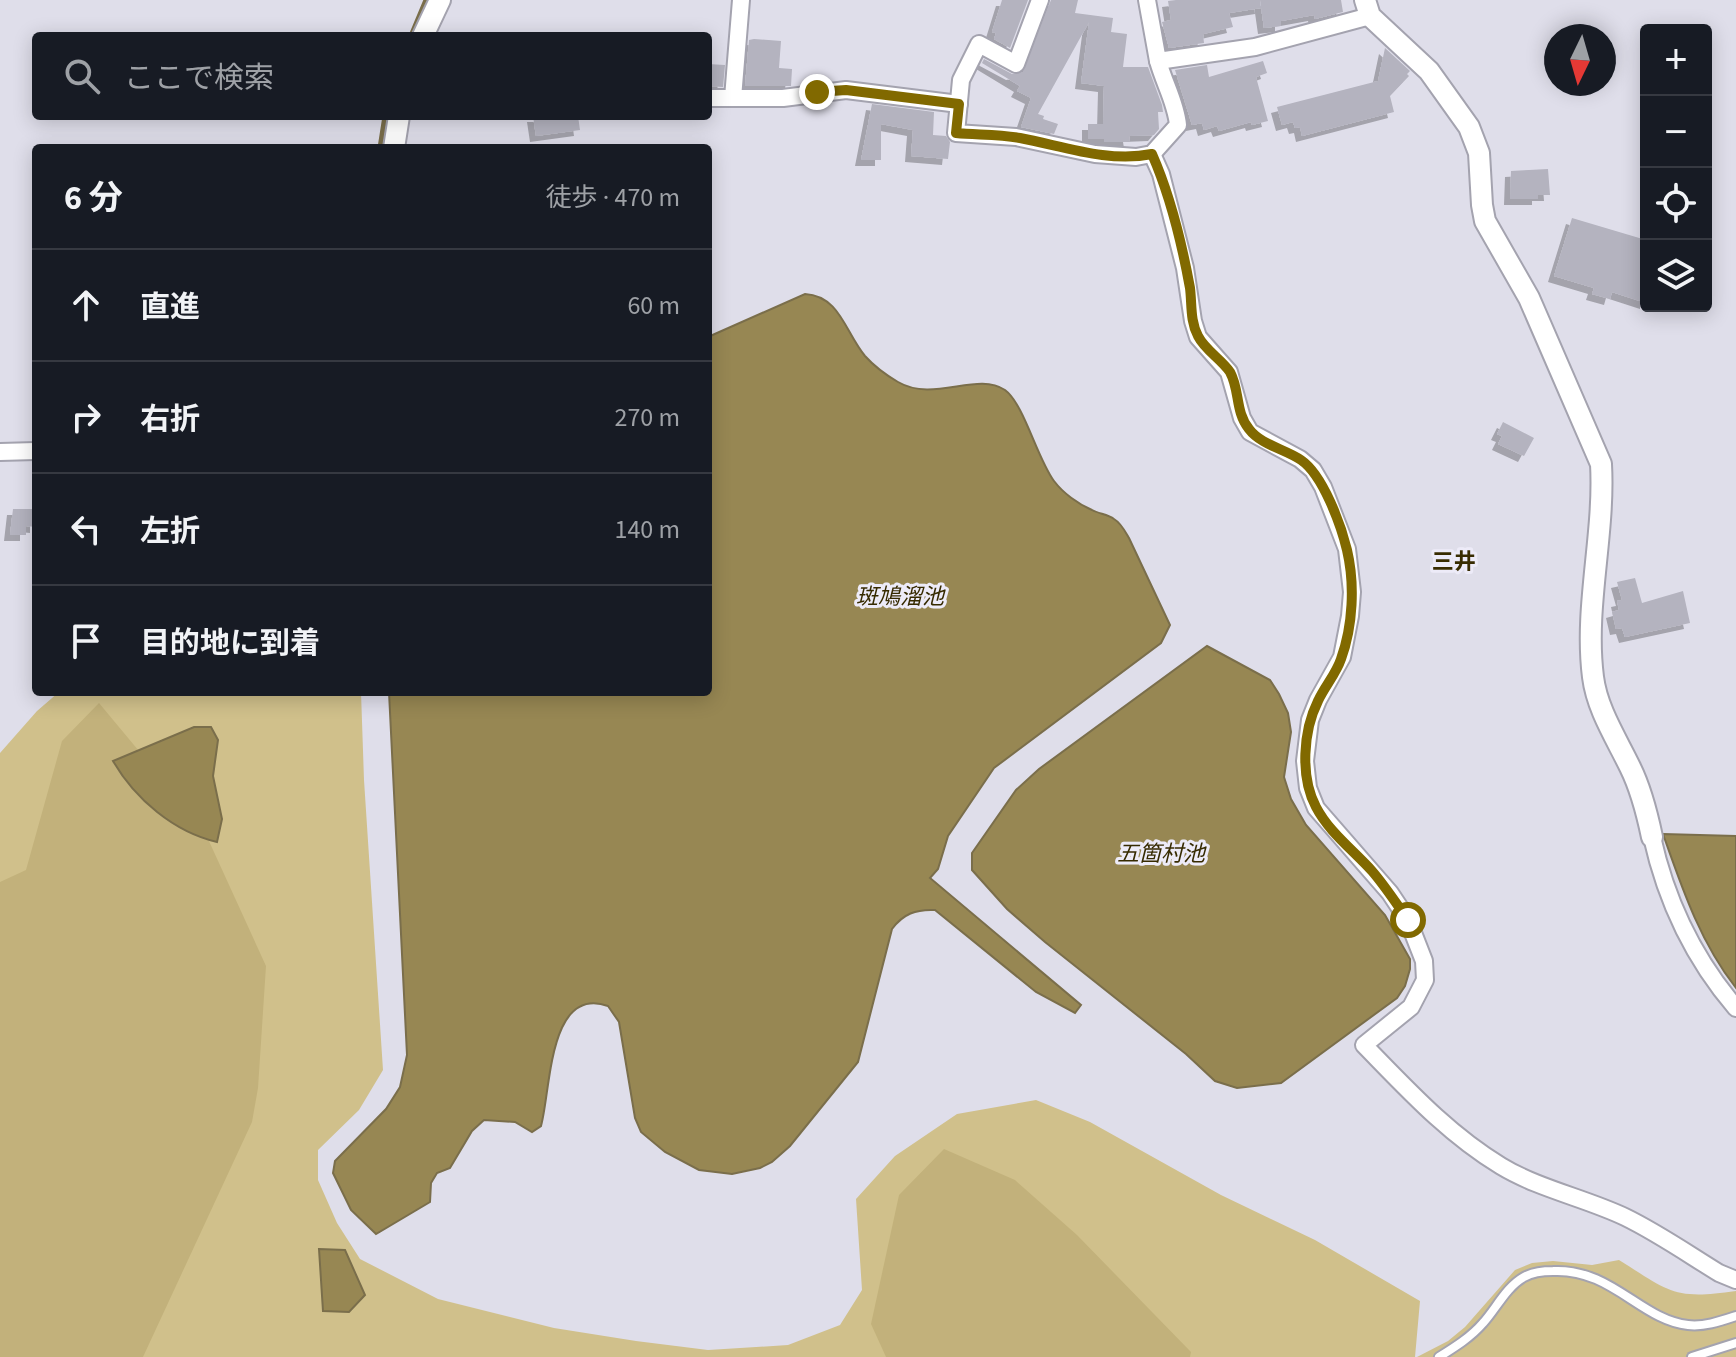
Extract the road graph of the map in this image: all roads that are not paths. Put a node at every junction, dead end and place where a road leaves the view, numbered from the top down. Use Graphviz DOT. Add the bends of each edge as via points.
graph roads {
  1 [pos="440,0"];
  2 [pos="741,0"];
  3 [pos="1040,0"];
  4 [pos="1147,0"];
  5 [pos="1367,8"];
  6 [pos="425,32"];
  7 [pos="1158,61"];
  8 [pos="712,98"];
  9 [pos="733,98"];
  10 [pos="959,104"];
  11 [pos="398,120"];
  12 [pos="395,144"];
  13 [pos="1152,154"];
  14 [pos="32,451"];
  15 [pos="0,452"];
  16 [pos="1652,837"];
  17 [pos="1736,1008"];
  18 [pos="1736,1280"];
  19 [pos="1736,1316"];
  20 [pos="1736,1343"];
  21 [pos="1439,1357"];
  22 [pos="1692,1357"];
  1 -- 6 [label="street"];
  2 -- 9 [label="street"];
  3 -- 10 [label="street" via="1016,64 979,44 961,80"];
  4 -- 7 [label="street"];
  5 -- 7 [label="street" via="1255,47"];
  5 -- 16 [label="street" via="1429,71 1469,127 1479,153 1485,221 1529,298 1601,464 1593,678 1598,701 1632,770"];
  7 -- 13 [label="street" via="1178,125"];
  8 -- 9 [label="street"];
  9 -- 10 [label="street" via="846,90"];
  10 -- 13 [label="street" via="956,133 1016,137 1095,154"];
  11 -- 12 [label="street"];
  13 -- 18 [label="street" via="1182,256 1198,337 1229,372 1250,432 1313,470 1347,549 1350,616 1342,657 1310,720 1308,788 1316,808 1408,920 1424,961 1425,980 1411,1007 1364,1045 1434,1117 1503,1167 1624,1217"];
  14 -- 15 [label="street"];
  16 -- 17 [label="street" via="1672,904 1692,946"];
  19 -- 21 [label="lane" via="1690,1325 1672,1321 1593,1277 1538,1272 1513,1286 1481,1326"];
  20 -- 22 [label="lane"];
}
